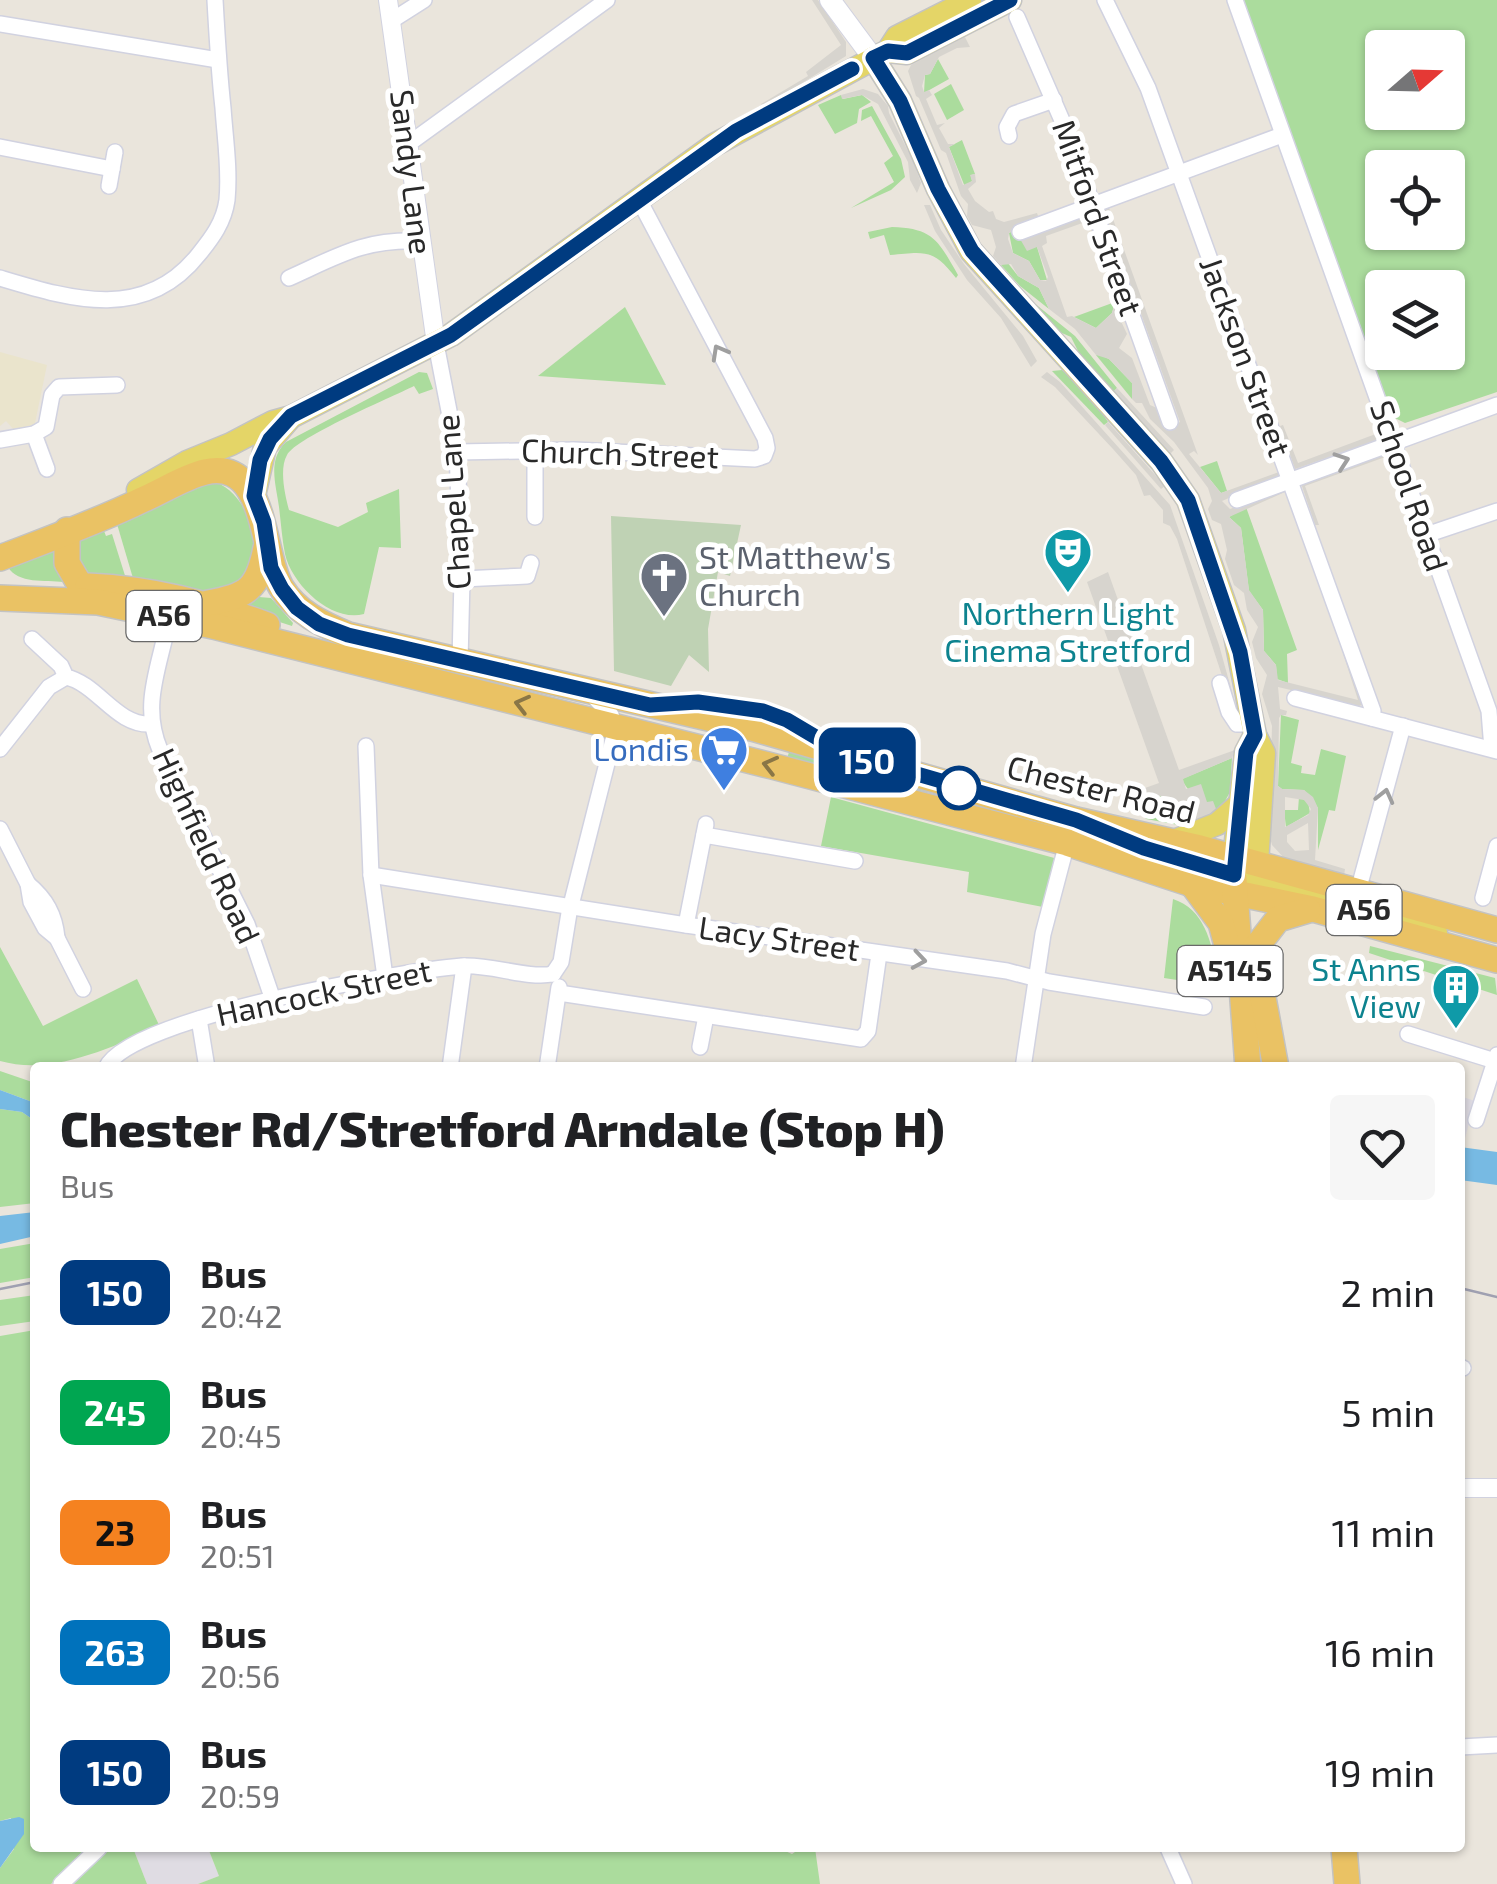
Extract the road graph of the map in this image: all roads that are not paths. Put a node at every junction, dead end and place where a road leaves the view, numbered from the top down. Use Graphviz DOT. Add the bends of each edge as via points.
graph roads {
  1 [pos="215,0"];
  2 [pos="388,0"];
  3 [pos="424,0"];
  4 [pos="607,0"];
  5 [pos="830,0"];
  6 [pos="970,0"];
  7 [pos="1105,0"];
  8 [pos="1235,0"];
  9 [pos="1011,5"];
  10 [pos="391,21"];
  11 [pos="0,24"];
  12 [pos="880,54"];
  13 [pos="218,60"];
  14 [pos="1054,100"];
  15 [pos="1282,135"];
  16 [pos="1009,136"];
  17 [pos="407,145"];
  18 [pos="0,148"];
  19 [pos="115,152"];
  20 [pos="1178,173"];
  21 [pos="638,198"];
  22 [pos="1093,205"];
  23 [pos="1020,232"];
  24 [pos="419,242"];
  25 [pos="0,278"];
  26 [pos="289,278"];
  27 [pos="436,344"];
  28 [pos="117,385"];
  29 [pos="1497,405"];
  30 [pos="291,416"];
  31 [pos="1170,422"];
  32 [pos="34,434"];
  33 [pos="0,440"];
  34 [pos="1395,442"];
  35 [pos="535,450"];
  36 [pos="457,452"];
  37 [pos="46,468"];
  38 [pos="1289,480"];
  39 [pos="254,496"];
  40 [pos="1237,500"];
  41 [pos="120,508"];
  42 [pos="1497,512"];
  43 [pos="535,517"];
  44 [pos="68,530"];
  45 [pos="1426,535"];
  46 [pos="266,545"];
  47 [pos="0,558"];
  48 [pos="531,563"];
  49 [pos="462,579"];
  50 [pos="31,586"];
  51 [pos="80,586"];
  52 [pos="0,597"];
  53 [pos="208,603"];
  54 [pos="169,617"];
  55 [pos="32,639"];
  56 [pos="324,656"];
  57 [pos="460,661"];
  58 [pos="66,677"];
  59 [pos="1220,683"];
  60 [pos="590,692"];
  61 [pos="1295,698"];
  62 [pos="1372,718"];
  63 [pos="150,724"];
  64 [pos="1404,726"];
  65 [pos="616,728"];
  66 [pos="1254,729"];
  67 [pos="366,746"];
  68 [pos="0,749"];
  69 [pos="1495,750"];
  70 [pos="1251,802"];
  71 [pos="0,829"];
  72 [pos="1072,832"];
  73 [pos="1174,842"];
  74 [pos="1497,846"];
  75 [pos="855,861"];
  76 [pos="371,875"];
  77 [pos="1245,878"];
  78 [pos="1192,884"];
  79 [pos="1358,891"];
  80 [pos="1483,898"];
  81 [pos="571,906"];
  82 [pos="1313,909"];
  83 [pos="686,926"];
  84 [pos="1497,930"];
  85 [pos="1254,950"];
  86 [pos="1467,952"];
  87 [pos="879,954"];
  88 [pos="1497,960"];
  89 [pos="464,966"];
  90 [pos="553,974"];
  91 [pos="385,976"];
  92 [pos="1036,979"];
  93 [pos="84,989"];
  94 [pos="559,992"];
  95 [pos="272,997"];
  96 [pos="1193,1000"];
  97 [pos="706,1016"];
  98 [pos="199,1019"];
  99 [pos="1408,1034"];
  100 [pos="700,1047"];
  101 [pos="1496,1058"];
  102 [pos="114,1062"];
  103 [pos="205,1062"];
  104 [pos="451,1062"];
  105 [pos="548,1062"];
  106 [pos="1024,1062"];
  107 [pos="1244,1062"];
  108 [pos="1246,1062"];
  109 [pos="1275,1062"];
  110 [pos="1476,1120"];
  111 [pos="1465,1488"];
  112 [pos="1497,1488"];
  113 [pos="1497,1745"];
  114 [pos="1465,1747"];
  115 [pos="95,1852"];
  116 [pos="1169,1852"];
  117 [pos="1344,1852"];
  118 [pos="1176,1882"];
  119 [pos="61,1884"];
  120 [pos="1347,1884"];
  1 -- 13 [label="street"];
  2 -- 10 [label="street, Sandy Lane"];
  3 -- 10 [label="street"];
  4 -- 17 [label="street"];
  5 -- 12 [label="main road"];
  6 -- 12 [label="main road" via="897,36"];
  7 -- 20 [label="street, Jackson Street" via="1142,74"];
  8 -- 15 [label="street, School Road"];
  9 -- 12 [label="main road" via="907,53"];
  9 -- 14 [label="street, Mitford Street" via="1040,47"];
  10 -- 17 [label="street, Sandy Lane"];
  11 -- 13 [label="street"];
  12 -- 21 [label="main road" via="736,131"];
  12 -- 66 [label="main road" via="972,251 1181,488 1234,630"];
  13 -- 25 [label="street" via="226,204 216,231 190,265 164,284 112,300 56,296"];
  14 -- 16 [label="street" via="1014,114"];
  14 -- 22 [label="street, Mitford Street"];
  15 -- 20 [label="street"];
  15 -- 34 [label="street, School Road"];
  17 -- 24 [label="street, Sandy Lane"];
  18 -- 19 [label="street" via="110,177"];
  20 -- 22 [label="street"];
  20 -- 38 [label="street, Jackson Street"];
  21 -- 27 [label="main road"];
  35 -- 21 [label="street, Church Street, one-way" via="758,459 766,452 765,438"];
  22 -- 23 [label="street"];
  22 -- 31 [label="street, Mitford Street"];
  24 -- 26 [label="street" via="364,244"];
  24 -- 27 [label="street, Sandy Lane"];
  27 -- 30 [label="main road"];
  27 -- 36 [label="street, Chapel Lane"];
  28 -- 32 [label="street" via="55,389 46,427"];
  29 -- 34 [label="street"];
  30 -- 39 [label="main road" via="265,447"];
  30 -- 41 [label="main road" via="187,462 134,492"];
  32 -- 33 [label="street"];
  32 -- 37 [label="street"];
  38 -- 34 [label="street, one-way"];
  34 -- 45 [label="street, School Road"];
  35 -- 36 [label="street, Church Street"];
  35 -- 43 [label="street"];
  36 -- 49 [label="street, Chapel Lane"];
  38 -- 40 [label="street"];
  38 -- 62 [label="street, Jackson Street"];
  39 -- 41 [label="highway" via="237,478 213,471"];
  39 -- 46 [label="highway, Chester Road / A56"];
  41 -- 44 [label="highway"];
  42 -- 45 [label="street"];
  44 -- 47 [label="highway"];
  44 -- 51 [label="highway, A56" via="67,563"];
  45 -- 69 [label="street, School Road" via="1488,711"];
  46 -- 53 [label="highway, A56" via="251,588"];
  46 -- 57 [label="highway, Chester Road / A56" via="282,589 319,624"];
  47 -- 50 [label="highway" via="6,574"];
  48 -- 49 [label="street" via="526,576"];
  49 -- 57 [label="street, Chapel Lane"];
  50 -- 51 [label="highway, Chester Road / A56"];
  50 -- 52 [label="highway, Chester Road / A56"];
  51 -- 53 [label="highway, Chester Road / A56"];
  52 -- 54 [label="highway, Chester Road / A56" via="98,602"];
  53 -- 56 [label="highway, Chester Road / A56" via="278,629"];
  54 -- 56 [label="highway, Chester Road / A56"];
  54 -- 63 [label="street"];
  55 -- 58 [label="street, Highfield Road"];
  65 -- 56 [label="highway, Chester Road / A56, one-way"];
  57 -- 60 [label="highway, Chester Road / A56"];
  58 -- 63 [label="street, Highfield Road" via="130,721"];
  58 -- 68 [label="street" via="54,681"];
  59 -- 66 [label="street" via="1237,724"];
  60 -- 65 [label="street"];
  60 -- 72 [label="highway, Chester Road / A56" via="752,728"];
  61 -- 62 [label="street"];
  62 -- 64 [label="street"];
  63 -- 95 [label="street, Highfield Road" via="247,924"];
  64 -- 69 [label="street"];
  79 -- 64 [label="street, one-way"];
  72 -- 65 [label="highway, Chester Road / A56, one-way"];
  65 -- 81 [label="street"];
  66 -- 70 [label="main road" via="1246,752"];
  67 -- 76 [label="street"];
  70 -- 73 [label="main road"];
  70 -- 77 [label="main road"];
  71 -- 93 [label="street" via="31,902"];
  72 -- 73 [label="highway, Chester Road / A56"];
  72 -- 77 [label="highway, A56"];
  72 -- 78 [label="highway, Chester Road / A56"];
  72 -- 92 [label="street"];
  73 -- 77 [label="highway, Chester Road / A56"];
  74 -- 80 [label="street"];
  75 -- 83 [label="street" via="705,830"];
  76 -- 81 [label="street, Lacy Street"];
  76 -- 91 [label="street"];
  77 -- 78 [label="highway, Chester Road / A56"];
  77 -- 79 [label="highway, Chester Road / A56"];
  77 -- 82 [label="highway, Chester Road / A56"];
  77 -- 85 [label="highway, A5145"];
  77 -- 86 [label="main road, A56" via="1405,921"];
  77 -- 108 [label="highway, A5145"];
  78 -- 107 [label="highway, A5145" via="1226,934"];
  79 -- 84 [label="highway, Chester Road / A56"];
  81 -- 83 [label="street, Lacy Street"];
  81 -- 90 [label="street"];
  82 -- 85 [label="highway, A5145" via="1278,919"];
  82 -- 86 [label="highway, Chester Road / A56"];
  83 -- 87 [label="street, Lacy Street"];
  85 -- 109 [label="highway, A5145"];
  86 -- 88 [label="highway, Chester Road / A56"];
  87 -- 92 [label="street, Lacy Street, one-way"];
  87 -- 97 [label="street" via="864,1038"];
  89 -- 90 [label="street, Hancock Street"];
  89 -- 91 [label="street, Hancock Street"];
  89 -- 104 [label="street"];
  90 -- 94 [label="street"];
  91 -- 95 [label="street, Hancock Street"];
  92 -- 96 [label="street, Lacy Street"];
  92 -- 106 [label="street"];
  94 -- 97 [label="street"];
  94 -- 105 [label="street"];
  95 -- 98 [label="street, Hancock Street"];
  97 -- 100 [label="street"];
  98 -- 102 [label="street, Hancock Street"];
  98 -- 103 [label="street"];
  99 -- 101 [label="street"];
  101 -- 110 [label="street"];
  111 -- 112 [label="street"];
  113 -- 114 [label="street"];
  115 -- 119 [label="street"];
  116 -- 118 [label="street"];
  117 -- 120 [label="highway"];
}
